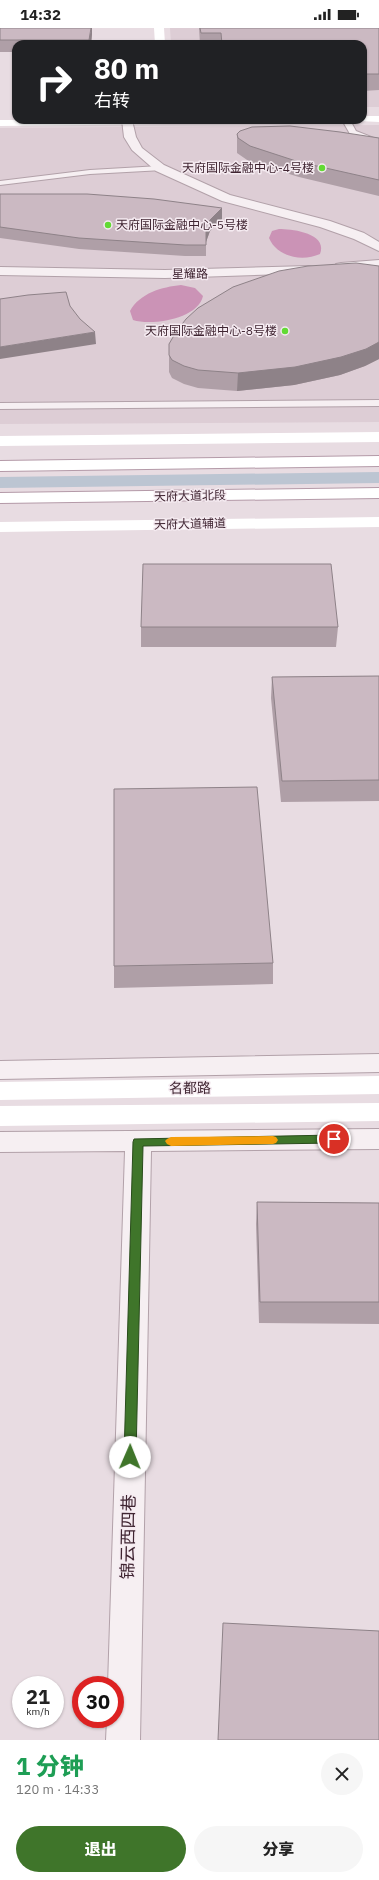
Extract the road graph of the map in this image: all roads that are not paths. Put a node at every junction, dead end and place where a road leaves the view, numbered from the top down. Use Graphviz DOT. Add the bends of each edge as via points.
graph roads {
  1 [pos="159,28"];
  2 [pos="160,40"];
  3 [pos="379,111"];
  4 [pos="367,112"];
  5 [pos="0,114"];
  6 [pos="12,114"];
  7 [pos="367,119"];
  8 [pos="379,119"];
  9 [pos="0,123"];
  10 [pos="12,123"];
  11 [pos="127,124"];
  12 [pos="348,124"];
  13 [pos="379,143"];
  14 [pos="160,168"];
  15 [pos="0,182"];
  16 [pos="379,247"];
  17 [pos="379,264"];
  18 [pos="0,271"];
  19 [pos="379,403"];
  20 [pos="0,406"];
  21 [pos="379,437"];
  22 [pos="0,441"];
  23 [pos="379,461"];
  24 [pos="0,466"];
  25 [pos="379,493"];
  26 [pos="0,498"];
  27 [pos="379,522"];
  28 [pos="0,527"];
  29 [pos="379,1063"];
  30 [pos="0,1070"];
  31 [pos="379,1085"];
  32 [pos="0,1091"];
  33 [pos="379,1112"];
  34 [pos="0,1116"];
  35 [pos="379,1139"];
  36 [pos="0,1142"];
  37 [pos="138,1142"];
  38 [pos="123,1740"];
  1 -- 2 [label="street"];
  3 -- 4 [label="street"];
  5 -- 6 [label="street"];
  7 -- 8 [label="street"];
  9 -- 10 [label="street"];
  11 -- 14 [label="street" via="130,137 138,150"];
  12 -- 13 [label="lane" via="353,132"];
  14 -- 15 [label="lane" via="90,172"];
  14 -- 16 [label="street" via="226,198 325,224 359,236"];
  17 -- 18 [label="street, 星耀路" via="262,272 165,274"];
  19 -- 20 [label="lane"];
  21 -- 22 [label="street"];
  23 -- 24 [label="street"];
  25 -- 26 [label="street, 天府大道北段"];
  27 -- 28 [label="street, 天府大道辅道"];
  29 -- 30 [label="street"];
  31 -- 32 [label="street, 名都路"];
  33 -- 34 [label="street"];
  35 -- 37 [label="street"];
  36 -- 37 [label="street"];
  37 -- 38 [label="street, 锦云西四巷"];
}
